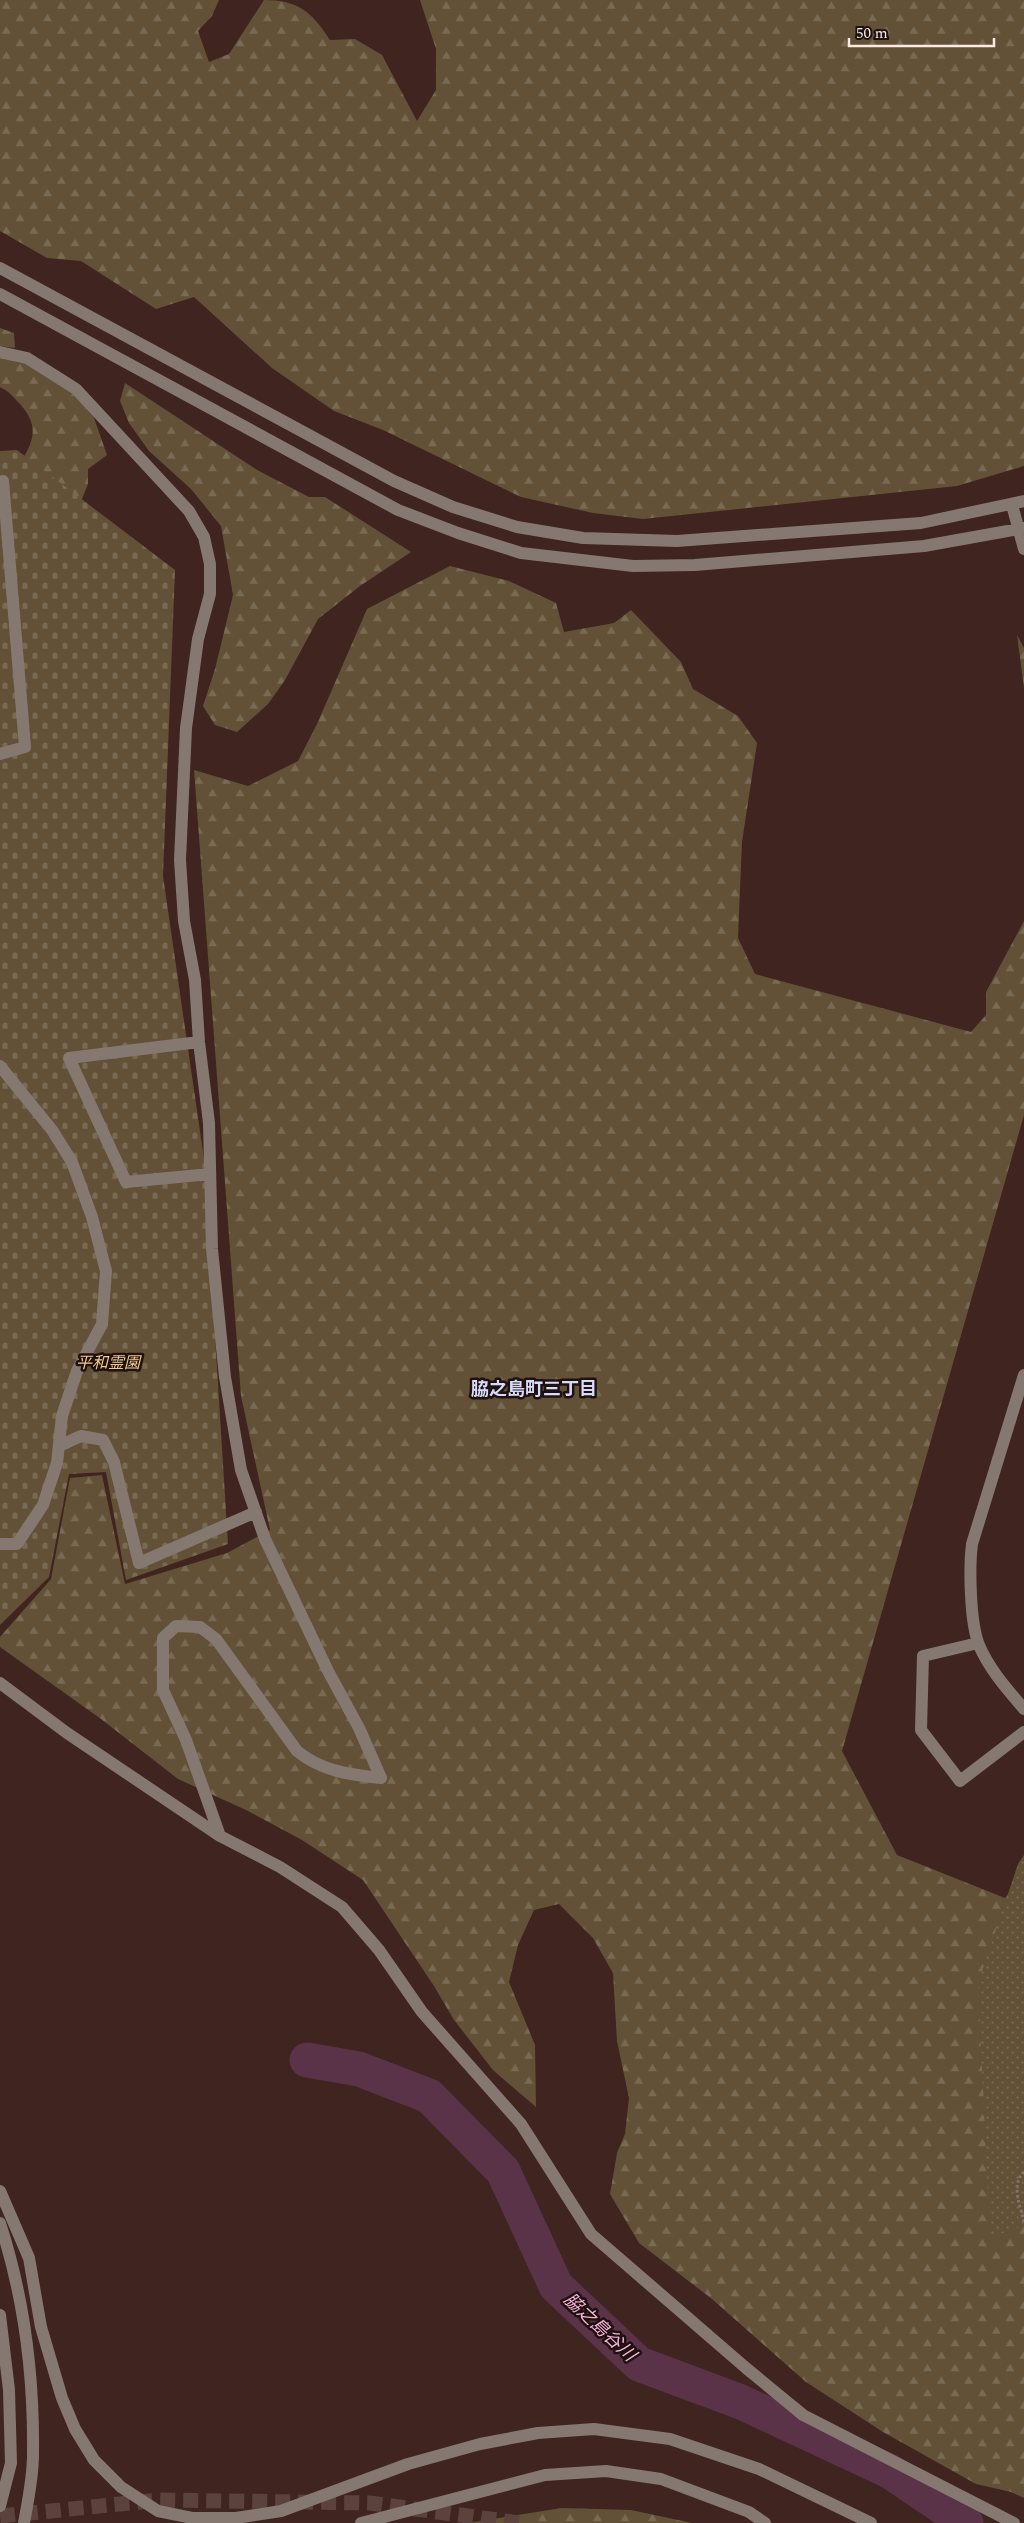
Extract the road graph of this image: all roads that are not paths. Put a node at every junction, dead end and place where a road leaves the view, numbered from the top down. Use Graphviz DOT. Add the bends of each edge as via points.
graph roads {
  1 [pos="0,268"];
  2 [pos="0,294"];
  3 [pos="0,352"];
  4 [pos="3,481"];
  5 [pos="1018,503"];
  6 [pos="1021,528"];
  7 [pos="1024,549"];
  8 [pos="0,754"];
  9 [pos="199,1042"];
  10 [pos="0,1066"];
  11 [pos="210,1174"];
  12 [pos="1024,1375"];
  13 [pos="59,1446"];
  14 [pos="256,1512"];
  15 [pos="0,1544"];
  16 [pos="978,1643"];
  17 [pos="0,1683"];
  18 [pos="1024,1709"];
  19 [pos="1024,1732"];
  20 [pos="220,1836"];
  21 [pos="0,2191"];
  22 [pos="0,2223"];
  23 [pos="0,2315"];
  24 [pos="0,2506"];
  25 [pos="24,2523"];
  26 [pos="361,2523"];
  27 [pos="765,2523"];
  28 [pos="871,2523"];
  29 [pos="1014,2523"];
  1 -- 5 [label="street" via="394,482 453,507 517,527 583,538 677,541 921,523"];
  2 -- 6 [label="street" via="398,510 458,534 521,553 633,566 695,565 924,546"];
  3 -- 9 [label="street" via="27,358 76,389 189,511 204,537 210,564 210,594 198,639 186,728 180,860"];
  4 -- 8 [label="street" via="24,747"];
  5 -- 6 [label="street"];
  6 -- 7 [label="street"];
  9 -- 11 [label="street" via="209,1123"];
  9 -- 11 [label="street" via="69,1058 126,1182"];
  10 -- 13 [label="street" via="52,1130 72,1162 92,1217 106,1271 102,1324 78,1371 62,1416"];
  11 -- 14 [label="street" via="212,1249 225,1377 241,1470"];
  12 -- 16 [label="street" via="972,1544 970,1566"];
  13 -- 14 [label="street" via="82,1436 103,1440 114,1462 139,1563"];
  13 -- 15 [label="street" via="57,1463 43,1505 18,1544"];
  14 -- 20 [label="street" via="265,1539 381,1778 347,1774 309,1761 297,1751 216,1639 200,1627 176,1626 163,1638 163,1690 186,1740"];
  16 -- 18 [label="street" via="1002,1682"];
  16 -- 19 [label="street" via="923,1656 921,1730 960,1781"];
  17 -- 20 [label="street"];
  20 -- 29 [label="street" via="280,1867 342,1907 379,1950 422,2012 521,2124 591,2234 738,2362 803,2415"];
  21 -- 28 [label="street" via="29,2258 41,2327 62,2398 75,2428 94,2460 120,2486 158,2511 192,2518 236,2518 281,2510 408,2464 480,2444 538,2433 594,2429 670,2439 759,2469"];
  22 -- 25 [label="street" via="25,2324 31,2390 33,2457"];
  23 -- 24 [label="street" via="9,2390 11,2463"];
  26 -- 27 [label="street" via="545,2475 606,2471 661,2479 749,2512"];
}
